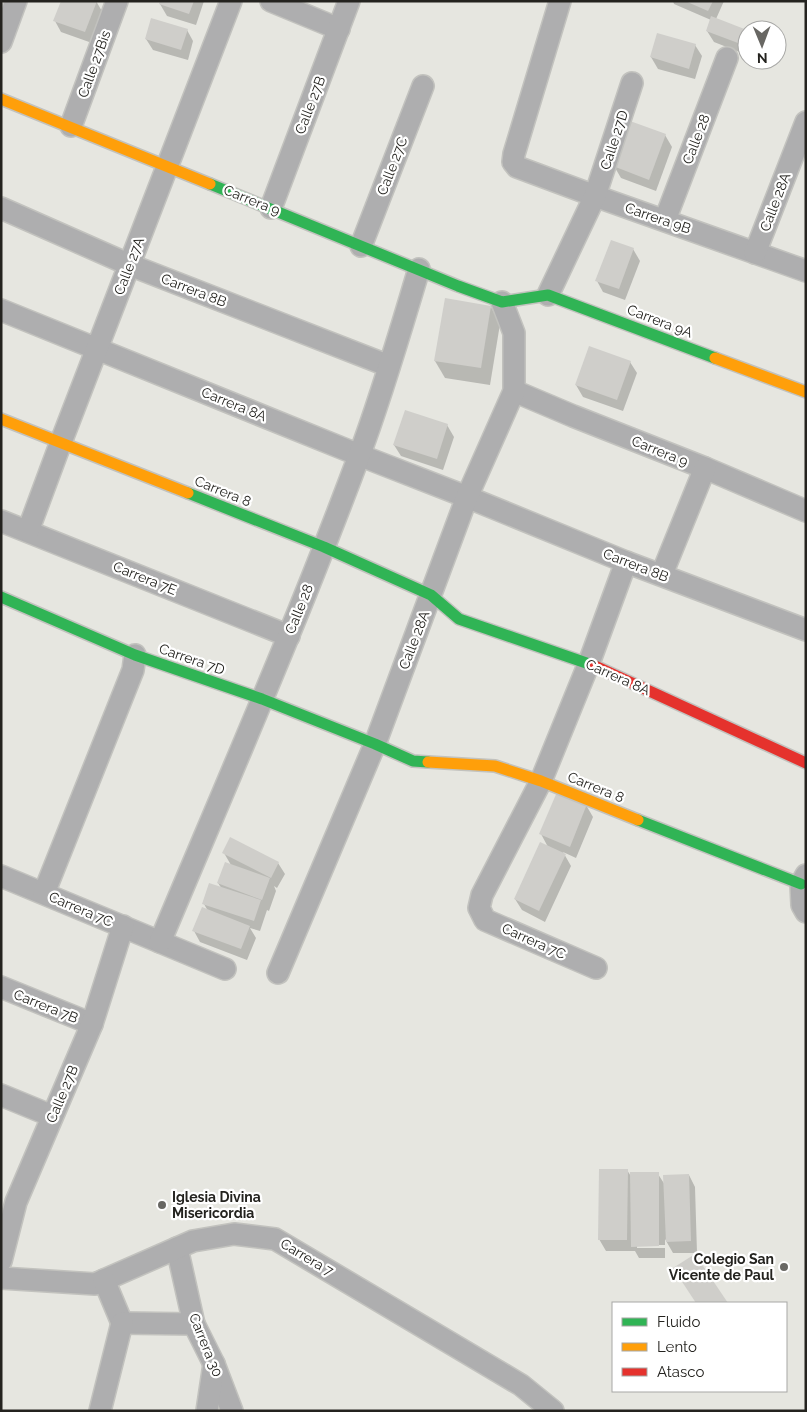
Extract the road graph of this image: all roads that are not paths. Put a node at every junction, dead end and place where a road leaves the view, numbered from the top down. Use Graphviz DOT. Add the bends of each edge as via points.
graph roads {
  1 [pos="16,1"];
  2 [pos="117,1"];
  3 [pos="231,1"];
  4 [pos="271,1"];
  5 [pos="349,1"];
  6 [pos="560,1"];
  7 [pos="339,29"];
  8 [pos="1,42"];
  9 [pos="727,58"];
  10 [pos="632,83"];
  11 [pos="423,86"];
  12 [pos="1,99"];
  13 [pos="806,122"];
  14 [pos="71,126"];
  15 [pos="168,166"];
  16 [pos="596,196"];
  17 [pos="1,208"];
  18 [pos="271,208"];
  19 [pos="665,220"];
  20 [pos="360,246"];
  21 [pos="755,253"];
  22 [pos="130,265"];
  23 [pos="419,269"];
  24 [pos="806,271"];
  25 [pos="548,295"];
  26 [pos="502,302"];
  27 [pos="1,310"];
  28 [pos="98,349"];
  29 [pos="389,366"];
  30 [pos="514,391"];
  31 [pos="806,392"];
  32 [pos="1,419"];
  33 [pos="61,442"];
  34 [pos="359,456"];
  35 [pos="705,468"];
  36 [pos="467,497"];
  37 [pos="806,511"];
  38 [pos="1,521"];
  39 [pos="28,531"];
  40 [pos="324,547"];
  41 [pos="626,562"];
  42 [pos="662,574"];
  43 [pos="431,595"];
  44 [pos="1,597"];
  45 [pos="806,630"];
  46 [pos="289,636"];
  47 [pos="135,655"];
  48 [pos="589,663"];
  49 [pos="262,699"];
  50 [pos="375,744"];
  51 [pos="806,763"];
  52 [pos="541,781"];
  53 [pos="1,876"];
  54 [pos="803,880"];
  55 [pos="44,893"];
  56 [pos="806,912"];
  57 [pos="123,926"];
  58 [pos="160,942"];
  59 [pos="596,968"];
  60 [pos="225,969"];
  61 [pos="278,972"];
  62 [pos="1,987"];
  63 [pos="92,1024"];
  64 [pos="1,1095"];
  65 [pos="52,1116"];
  66 [pos="8,1200"];
  67 [pos="177,1248"];
  68 [pos="1,1261"];
  69 [pos="1,1278"];
  70 [pos="104,1280"];
  71 [pos="122,1322"];
  72 [pos="194,1324"];
  73 [pos="214,1364"];
  74 [pos="100,1411"];
  75 [pos="207,1411"];
  76 [pos="232,1411"];
  77 [pos="553,1411"];
  1 -- 8 [label="street"];
  2 -- 14 [label="street, Calle 27Bis"];
  3 -- 15 [label="street, Calle 27A"];
  4 -- 7 [label="street"];
  5 -- 7 [label="street, Calle 27B"];
  6 -- 16 [label="street, Carrera 9B" via="513,162"];
  7 -- 18 [label="street, Calle 27B"];
  9 -- 19 [label="street, Calle 28"];
  10 -- 16 [label="street, Calle 27D"];
  11 -- 20 [label="street, Calle 27C"];
  12 -- 14 [label="street, Carrera 9"];
  13 -- 21 [label="street, Calle 28A"];
  14 -- 15 [label="street, Carrera 9"];
  15 -- 18 [label="street, Carrera 9"];
  15 -- 22 [label="street, Calle 27A"];
  16 -- 19 [label="street, Carrera 9B"];
  16 -- 25 [label="street"];
  17 -- 22 [label="street, Carrera 8B"];
  18 -- 20 [label="street, Carrera 9"];
  19 -- 21 [label="street, Carrera 9B"];
  20 -- 23 [label="street, Carrera 9"];
  21 -- 24 [label="street, Carrera 9B"];
  22 -- 28 [label="street, Calle 27A"];
  22 -- 29 [label="street, Carrera 8B"];
  23 -- 26 [label="street, Carrera 9"];
  23 -- 29 [label="street, Calle 28"];
  25 -- 26 [label="street, Carrera 9A"];
  25 -- 31 [label="street, Carrera 9A"];
  26 -- 30 [label="street, Calle 28A" via="514,333"];
  27 -- 28 [label="street, Carrera 8A"];
  28 -- 33 [label="street, Calle 27A"];
  28 -- 34 [label="street, Carrera 8A"];
  29 -- 34 [label="street, Calle 28"];
  30 -- 35 [label="street, Carrera 9"];
  30 -- 36 [label="street, Calle 28A"];
  32 -- 33 [label="street, Carrera 8"];
  33 -- 39 [label="street, Calle 27A"];
  33 -- 40 [label="street, Carrera 8"];
  34 -- 36 [label="street, Carrera 8A"];
  34 -- 40 [label="street, Calle 28"];
  35 -- 37 [label="street, Carrera 9"];
  35 -- 42 [label="street"];
  36 -- 41 [label="street, Carrera 8B"];
  36 -- 43 [label="street, Calle 28A"];
  38 -- 39 [label="street, Carrera 7E"];
  39 -- 46 [label="street, Carrera 7E"];
  40 -- 43 [label="street, Carrera 8"];
  40 -- 46 [label="street, Calle 28"];
  41 -- 42 [label="street, Carrera 8B"];
  41 -- 48 [label="street"];
  42 -- 45 [label="street, Carrera 8B"];
  43 -- 48 [label="street, Carrera 8A" via="459,619"];
  43 -- 50 [label="street, Calle 28A"];
  44 -- 47 [label="street, Carrera 7D"];
  46 -- 49 [label="street, Calle 28"];
  47 -- 49 [label="street, Carrera 7D"];
  47 -- 55 [label="street" via="133,670"];
  48 -- 51 [label="street, Carrera 8A"];
  48 -- 52 [label="street"];
  49 -- 50 [label="street, Carrera 7D"];
  49 -- 58 [label="street, Calle 28"];
  50 -- 52 [label="street, Carrera 8" via="413,762 495,766"];
  50 -- 61 [label="street, Calle 28A"];
  52 -- 54 [label="street, Carrera 8"];
  52 -- 59 [label="street, Carrera 7C" via="482,895 479,908 485,920"];
  53 -- 55 [label="street, Carrera 7C"];
  54 -- 56 [label="street" via="802,905"];
  55 -- 57 [label="street, Carrera 7C"];
  57 -- 58 [label="street, Carrera 7C"];
  57 -- 63 [label="street, Calle 27B"];
  58 -- 60 [label="street"];
  62 -- 63 [label="street, Carrera 7B"];
  63 -- 65 [label="street, Calle 27B"];
  64 -- 65 [label="street"];
  65 -- 66 [label="street, Calle 27B"];
  66 -- 68 [label="street, Calle 27B"];
  67 -- 70 [label="street, Carrera 7"];
  67 -- 72 [label="street, Carrera 30"];
  67 -- 77 [label="street, Carrera 7" via="192,1241 234,1234 275,1239 520,1385"];
  69 -- 70 [label="street, Carrera 7" via="95,1284"];
  70 -- 71 [label="street"];
  71 -- 72 [label="street"];
  71 -- 74 [label="street"];
  72 -- 73 [label="street, Carrera 30"];
  73 -- 75 [label="street"];
  73 -- 76 [label="street, Carrera 30"];
}
